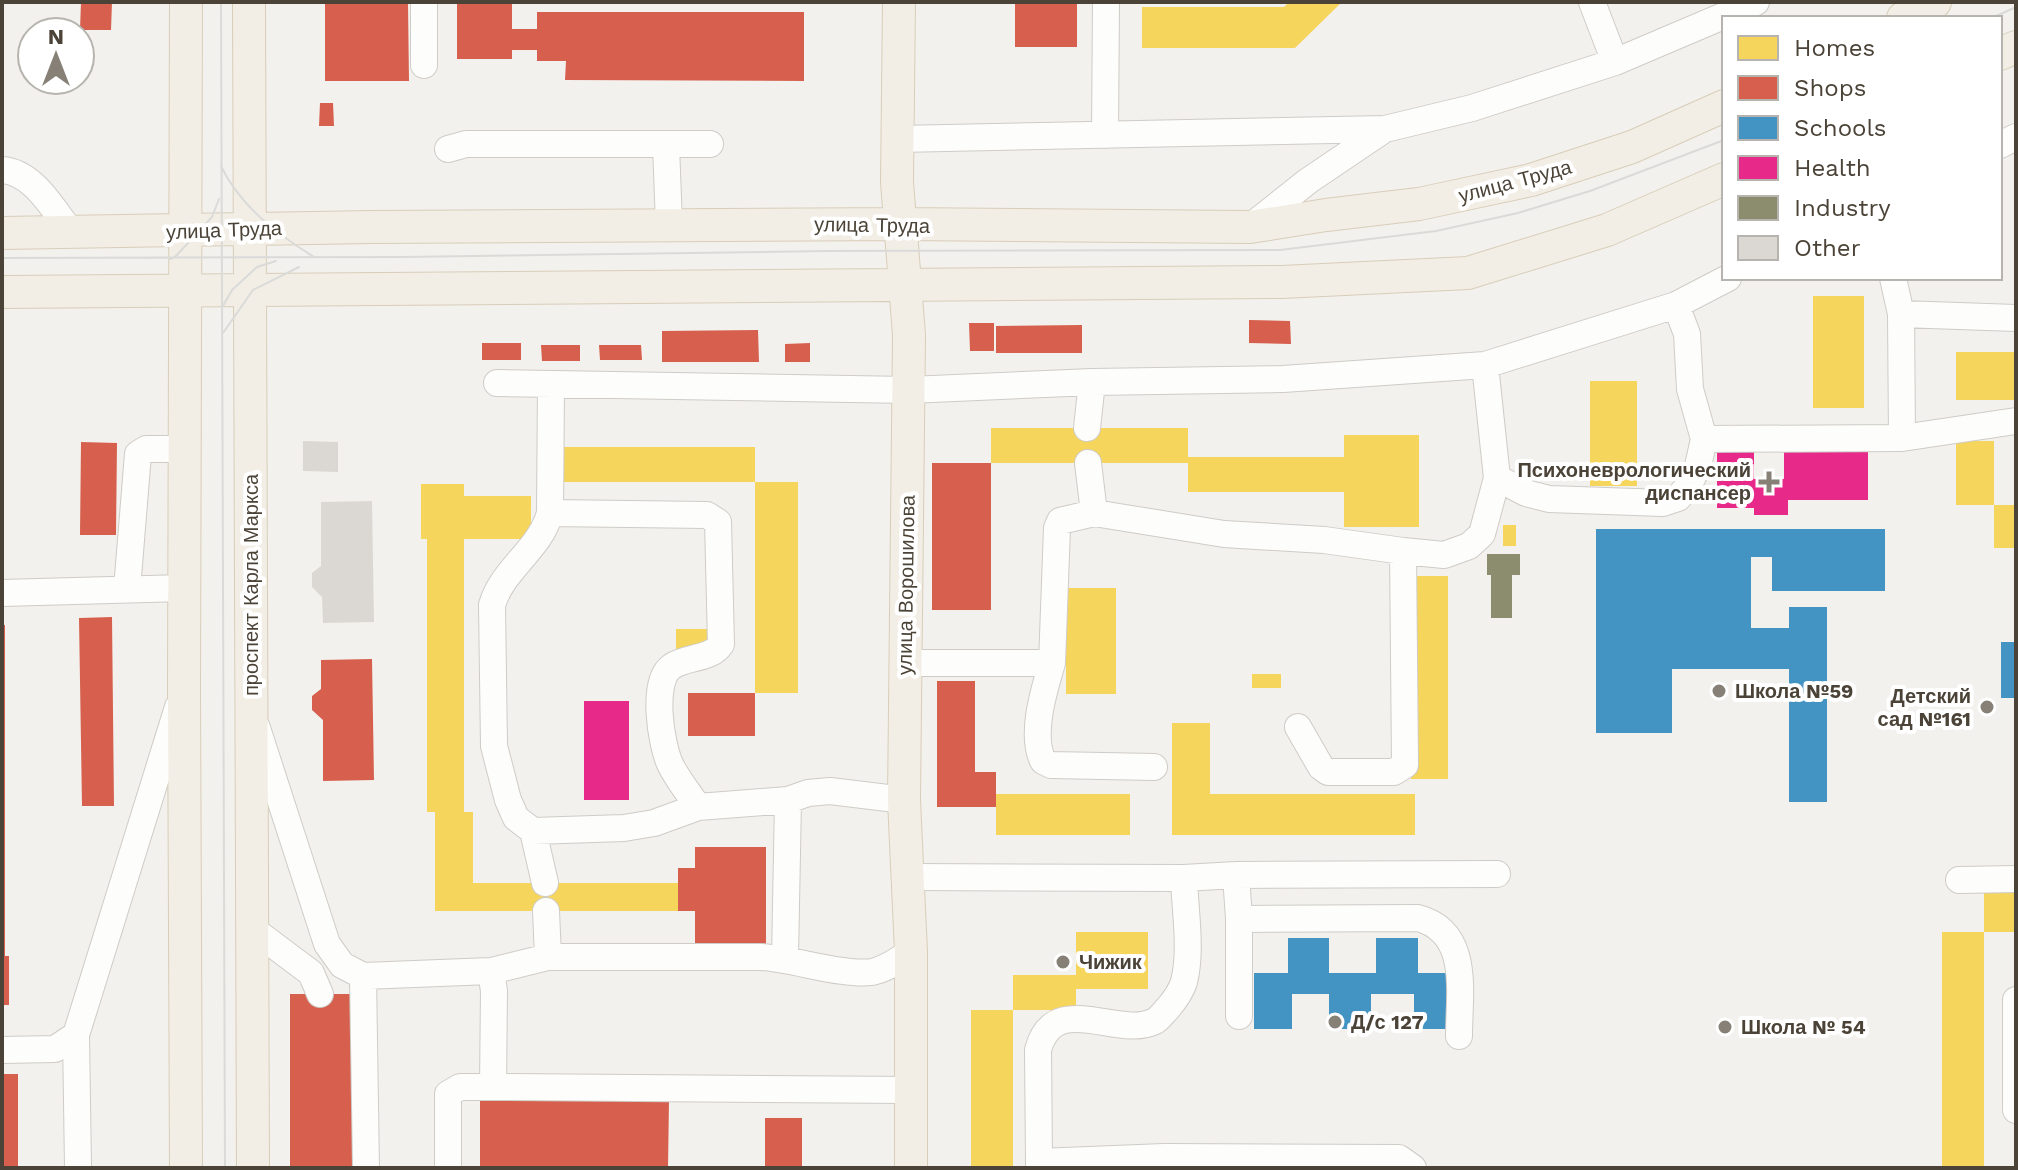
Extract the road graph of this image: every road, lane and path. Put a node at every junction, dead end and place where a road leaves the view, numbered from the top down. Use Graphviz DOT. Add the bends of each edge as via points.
graph roads {
  1 [pos="186,2"];
  2 [pos="249,2"];
  3 [pos="424,2"];
  4 [pos="899,2"];
  5 [pos="1106,2"];
  6 [pos="1592,2"];
  7 [pos="1756,2"];
  8 [pos="1935,2"];
  9 [pos="1722,16"];
  10 [pos="1723,16"];
  11 [pos="1907,16"];
  12 [pos="1615,62"];
  13 [pos="424,65"];
  14 [pos="1722,107"];
  15 [pos="1385,129"];
  16 [pos="1105,135"];
  17 [pos="898,139"];
  18 [pos="710,144"];
  19 [pos="666,145"];
  20 [pos="448,149"];
  21 [pos="2,170"];
  22 [pos="1722,180"];
  23 [pos="901,224"];
  24 [pos="669,225"];
  25 [pos="1250,227"];
  26 [pos="249,228"];
  27 [pos="185,230"];
  28 [pos="2,233"];
  29 [pos="72,233"];
  30 [pos="1724,280"];
  31 [pos="1893,280"];
  32 [pos="905,285"];
  33 [pos="185,290"];
  34 [pos="250,290"];
  35 [pos="2,292"];
  36 [pos="1676,305"];
  37 [pos="1901,314"];
  38 [pos="2016,318"];
  39 [pos="1485,365"];
  40 [pos="1092,382"];
  41 [pos="497,383"];
  42 [pos="551,385"];
  43 [pos="909,390"];
  44 [pos="2016,421"];
  45 [pos="1087,428"];
  46 [pos="1902,438"];
  47 [pos="1704,439"];
  48 [pos="185,449"];
  49 [pos="1088,463"];
  50 [pos="1497,478"];
  51 [pos="550,513"];
  52 [pos="1094,513"];
  53 [pos="1403,551"];
  54 [pos="184,588"];
  55 [pos="127,589"];
  56 [pos="2,593"];
  57 [pos="906,663"];
  58 [pos="1052,663"];
  59 [pos="184,689"];
  60 [pos="251,708"];
  61 [pos="1298,727"];
  62 [pos="1154,767"];
  63 [pos="788,800"];
  64 [pos="904,800"];
  65 [pos="698,807"];
  66 [pos="533,831"];
  67 [pos="1497,874"];
  68 [pos="1236,875"];
  69 [pos="909,877"];
  70 [pos="1184,878"];
  71 [pos="2016,879"];
  72 [pos="1959,880"];
  73 [pos="545,883"];
  74 [pos="546,911"];
  75 [pos="1239,919"];
  76 [pos="251,928"];
  77 [pos="911,952"];
  78 [pos="548,957"];
  79 [pos="785,958"];
  80 [pos="491,971"];
  81 [pos="363,976"];
  82 [pos="320,994"];
  83 [pos="2016,1000"];
  84 [pos="1239,1016"];
  85 [pos="76,1035"];
  86 [pos="1459,1036"];
  87 [pos="2,1050"];
  88 [pos="493,1087"];
  89 [pos="912,1090"];
  90 [pos="2016,1110"];
  91 [pos="1164,1162"];
  92 [pos="1039,1165"];
  93 [pos="78,1168"];
  94 [pos="186,1168"];
  95 [pos="253,1168"];
  96 [pos="366,1168"];
  97 [pos="448,1168"];
  98 [pos="911,1168"];
  99 [pos="1413,1168"];
  1 -- 27 [label="main road"];
  2 -- 26 [label="main road, проспект Карла Маркса"];
  3 -- 13 [label="lane"];
  4 -- 17 [label="main road, улица Ворошилова"];
  5 -- 16 [label="lane"];
  6 -- 12 [label="lane"];
  7 -- 10 [label="lane"];
  8 -- 11 [label="main road"];
  9 -- 12 [label="lane"];
  12 -- 15 [label="lane" via="1472,108"];
  14 -- 25 [label="main road, улица Труда" via="1632,147 1531,180 1419,204"];
  15 -- 16 [label="lane"];
  15 -- 25 [label="lane"];
  16 -- 17 [label="lane"];
  17 -- 23 [label="main road, улица Ворошилова"];
  18 -- 19 [label="lane"];
  19 -- 20 [label="lane" via="466,144"];
  19 -- 24 [label="lane"];
  21 -- 29 [label="lane" via="29,180"];
  22 -- 32 [label="main road" via="1607,230 1468,273 1282,282"];
  23 -- 24 [label="main road, улица Труда"];
  23 -- 25 [label="main road, улица Труда"];
  23 -- 32 [label="main road, улица Ворошилова"];
  24 -- 26 [label="main road, улица Труда"];
  26 -- 27 [label="main road, улица Труда"];
  26 -- 34 [label="main road, проспект Карла Маркса"];
  27 -- 29 [label="main road, улица Труда"];
  27 -- 33 [label="main road"];
  28 -- 29 [label="main road, улица Труда"];
  30 -- 36 [label="lane"];
  31 -- 37 [label="lane"];
  32 -- 34 [label="main road"];
  32 -- 43 [label="main road, улица Ворошилова"];
  33 -- 34 [label="main road"];
  33 -- 35 [label="main road"];
  33 -- 48 [label="main road"];
  34 -- 60 [label="main road, проспект Карла Маркса"];
  36 -- 39 [label="lane"];
  36 -- 47 [label="lane" via="1687,334 1690,389"];
  37 -- 38 [label="lane"];
  37 -- 46 [label="lane"];
  39 -- 40 [label="lane" via="1283,379"];
  39 -- 50 [label="lane"];
  40 -- 43 [label="lane"];
  40 -- 45 [label="lane"];
  41 -- 42 [label="lane"];
  42 -- 43 [label="lane"];
  42 -- 51 [label="lane"];
  43 -- 57 [label="main road, улица Ворошилова"];
  44 -- 46 [label="lane"];
  46 -- 47 [label="lane"];
  47 -- 50 [label="lane" via="1689,485 1678,498 1663,503 1549,499"];
  48 -- 54 [label="main road"];
  48 -- 55 [label="lane" via="146,449 138,454"];
  49 -- 52 [label="lane"];
  50 -- 53 [label="lane" via="1488,520 1469,546 1444,555"];
  51 -- 65 [label="lane" via="707,515 718,522 721,644 714,652 671,667 660,684 661,736 670,765"];
  51 -- 66 [label="lane" via="539,540 496,589 492,605 494,746 516,818"];
  52 -- 53 [label="lane" via="1224,534"];
  52 -- 58 [label="lane" via="1067,517 1058,524"];
  53 -- 61 [label="lane" via="1405,765 1394,772 1328,772"];
  54 -- 55 [label="lane"];
  54 -- 59 [label="main road"];
  55 -- 56 [label="lane"];
  57 -- 58 [label="lane"];
  57 -- 64 [label="main road, улица Ворошилова"];
  58 -- 62 [label="lane" via="1039,709 1043,761"];
  59 -- 85 [label="lane"];
  59 -- 94 [label="main road"];
  60 -- 76 [label="main road, проспект Карла Маркса"];
  60 -- 81 [label="lane" via="327,944 342,965"];
  63 -- 64 [label="lane" via="830,791"];
  63 -- 65 [label="lane"];
  63 -- 79 [label="lane"];
  64 -- 69 [label="main road, улица Ворошилова"];
  65 -- 66 [label="lane" via="624,828"];
  66 -- 73 [label="lane"];
  67 -- 68 [label="lane"];
  68 -- 70 [label="lane"];
  68 -- 75 [label="lane"];
  69 -- 70 [label="lane"];
  69 -- 77 [label="main road, улица Ворошилова"];
  70 -- 92 [label="lane" via="1187,968 1183,987 1157,1020 1140,1025 1080,1018 1052,1025 1041,1038"];
  71 -- 72 [label="lane"];
  74 -- 78 [label="lane"];
  75 -- 84 [label="lane"];
  75 -- 86 [label="lane" via="1428,921 1456,952"];
  76 -- 82 [label="lane" via="311,973"];
  76 -- 95 [label="main road, проспект Карла Маркса"];
  77 -- 79 [label="lane" via="873,972"];
  77 -- 89 [label="main road, улица Ворошилова"];
  78 -- 79 [label="lane"];
  78 -- 80 [label="lane"];
  80 -- 81 [label="lane"];
  80 -- 88 [label="lane"];
  81 -- 96 [label="lane"];
  83 -- 90 [label="lane"];
  85 -- 87 [label="lane" via="55,1049"];
  85 -- 93 [label="lane"];
  88 -- 89 [label="lane"];
  88 -- 97 [label="lane" via="460,1087 448,1094"];
  89 -- 98 [label="main road, улица Ворошилова"];
  91 -- 92 [label="lane"];
  91 -- 99 [label="lane" via="1399,1158"];
}
